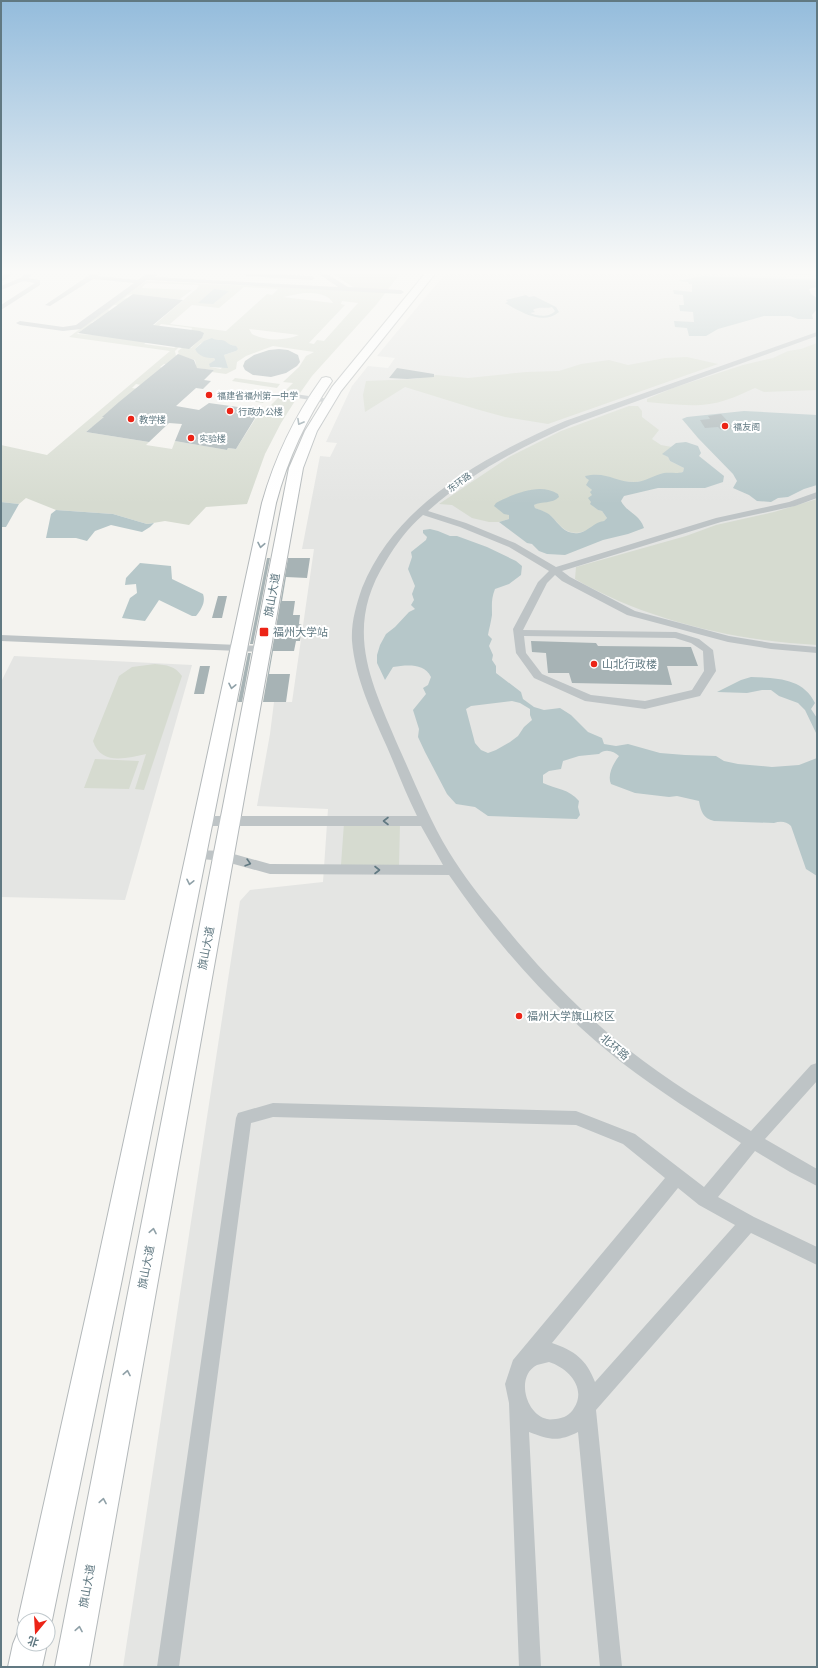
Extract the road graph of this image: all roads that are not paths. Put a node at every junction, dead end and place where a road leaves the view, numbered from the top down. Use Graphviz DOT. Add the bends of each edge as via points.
graph roads {
  1 [pos="357,348"];
  2 [pos="778,348"];
  3 [pos="314,398"];
  4 [pos="817,495"];
  5 [pos="422,512"];
  6 [pos="555,570"];
  7 [pos="518,633"];
  8 [pos="1,638"];
  9 [pos="1,644"];
  10 [pos="817,650"];
  11 [pos="239,651"];
  12 [pos="262,652"];
  13 [pos="203,821"];
  14 [pos="230,821"];
  15 [pos="425,821"];
  16 [pos="196,855"];
  17 [pos="223,856"];
  18 [pos="454,870"];
  19 [pos="817,1070"];
  20 [pos="754,1141"];
  21 [pos="677,1177"];
  22 [pos="817,1178"];
  23 [pos="705,1199"];
  24 [pos="748,1223"];
  25 [pos="817,1256"];
  26 [pos="520,1367"];
  27 [pos="518,1404"];
  28 [pos="586,1407"];
  29 [pos="37,1612"];
  30 [pos="28,1652"];
  31 [pos="25,1667"];
  32 [pos="72,1667"];
  33 [pos="168,1667"];
  34 [pos="530,1667"];
  35 [pos="611,1667"];
  1 -- 3 [label="highway, 旗山大道"];
  2 -- 5 [label="street, 东环路" via="538,436 466,476"];
  3 -- 11 [label="highway, 旗山大道, one-way" via="290,439 276,473"];
  3 -- 12 [label="highway, 旗山大道" via="311,431 296,468"];
  4 -- 6 [label="street" via="792,504 719,520"];
  5 -- 6 [label="street" via="512,545"];
  5 -- 15 [label="street, 东环路" via="383,554 360,607 358,631 361,663 372,700"];
  6 -- 7 [label="street" via="543,582"];
  6 -- 10 [label="street" via="566,579 631,613 728,639"];
  7 -- 7 [label="street" via="521,653 538,676 589,698 645,704 696,693 710,671 708,650 696,641 676,635"];
  8 -- 11 [label="street"];
  9 -- 11 [label="street"];
  11 -- 12 [label="street"];
  11 -- 13 [label="highway, 旗山大道, one-way"];
  12 -- 14 [label="highway, 旗山大道"];
  13 -- 14 [label="street"];
  13 -- 16 [label="highway, 旗山大道"];
  15 -- 14 [label="street, one-way"];
  14 -- 17 [label="highway, 旗山大道"];
  15 -- 18 [label="street, 北环路"];
  16 -- 17 [label="street"];
  16 -- 29 [label="highway, 旗山大道, one-way"];
  17 -- 18 [label="street, one-way" via="270,869"];
  32 -- 17 [label="highway, 旗山大道, one-way"];
  18 -- 20 [label="street, 北环路" via="512,945 569,1008 652,1076"];
  19 -- 20 [label="street"];
  20 -- 22 [label="street, 北环路"];
  20 -- 23 [label="street"];
  21 -- 23 [label="street"];
  21 -- 26 [label="street"];
  21 -- 33 [label="street" via="629,1139 576,1118 273,1110 244,1118"];
  23 -- 24 [label="street"];
  24 -- 25 [label="street"];
  24 -- 28 [label="street"];
  26 -- 27 [label="street" via="515,1391"];
  26 -- 28 [label="street" via="538,1353 549,1352 572,1361 586,1382"];
  27 -- 28 [label="street" via="525,1416 535,1424 547,1429 560,1430 571,1426 580,1418"];
  27 -- 34 [label="street"];
  28 -- 35 [label="street"];
  30 -- 31 [label="highway"];
}
